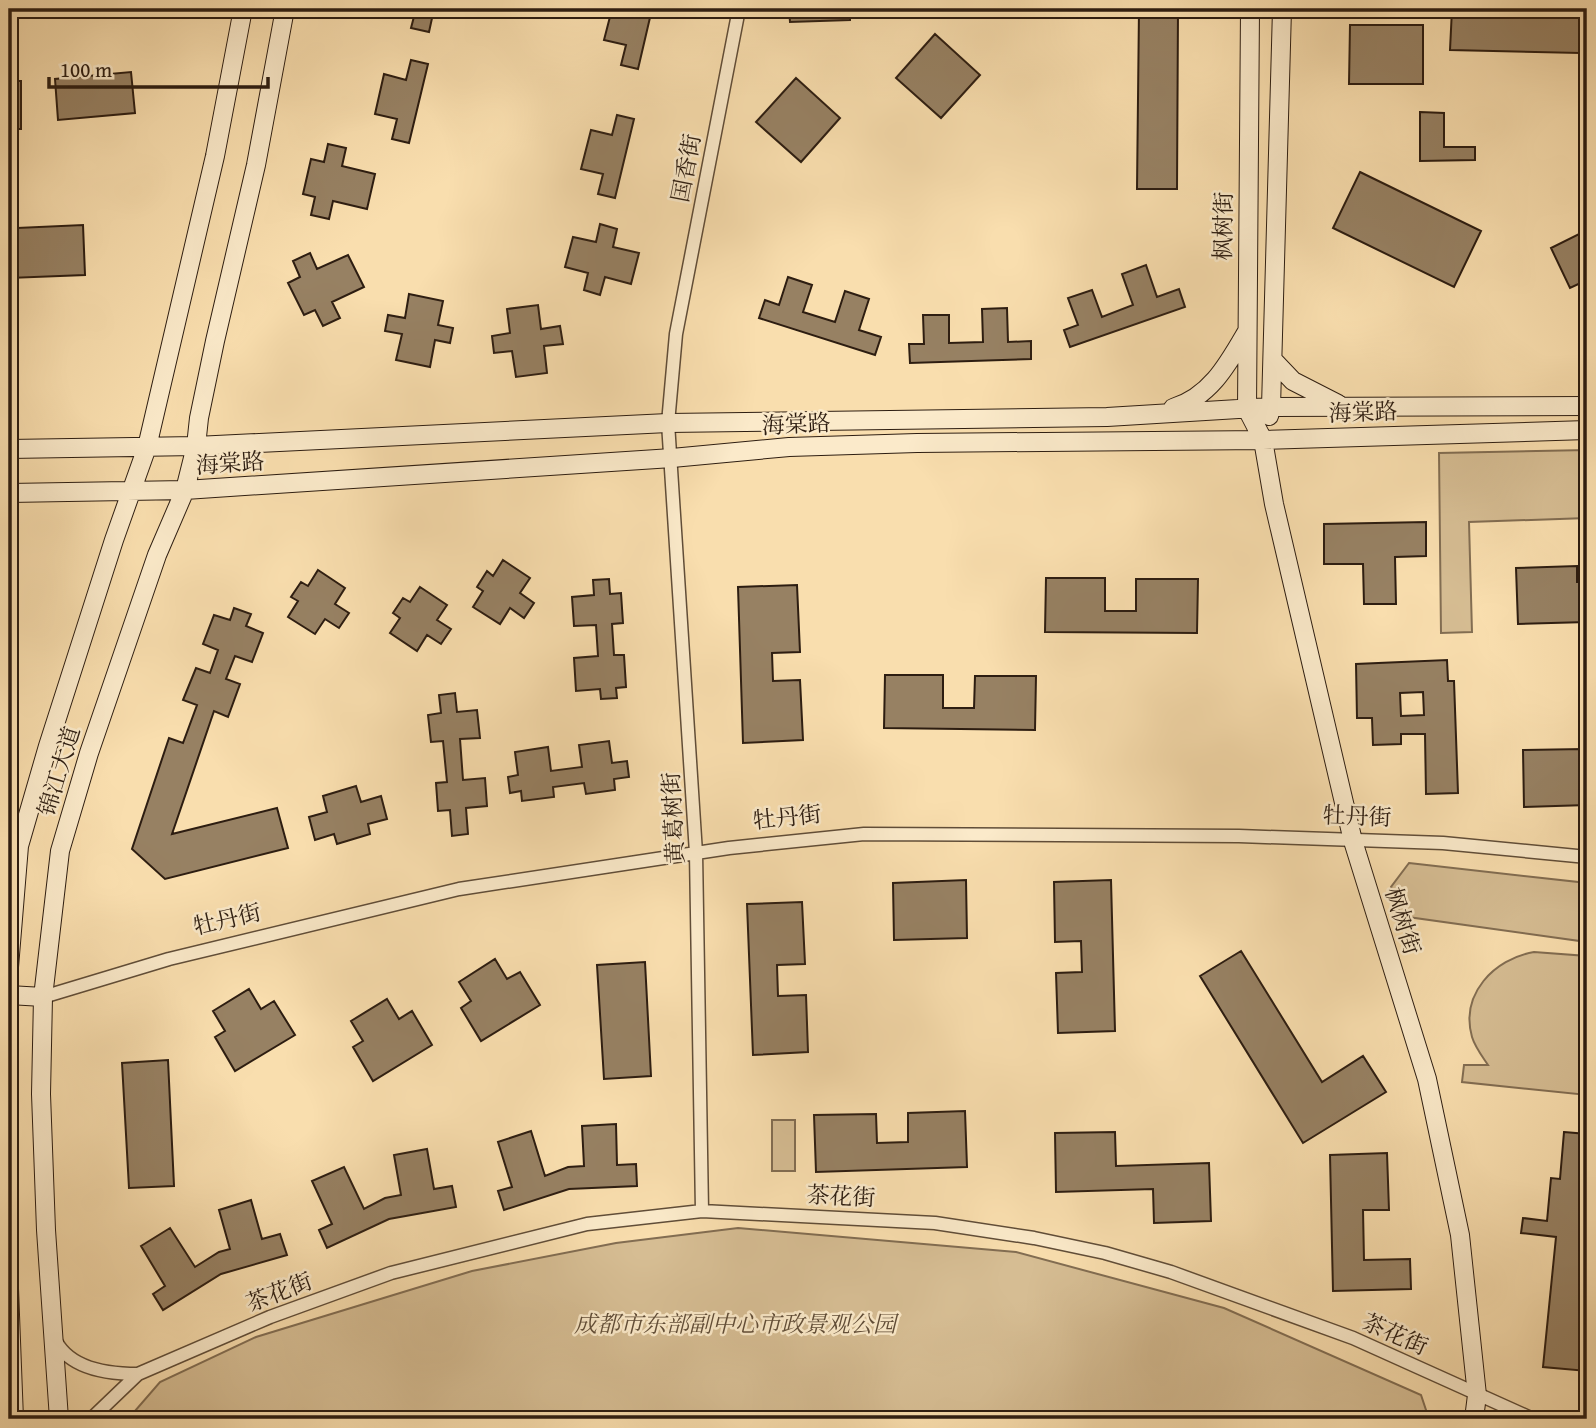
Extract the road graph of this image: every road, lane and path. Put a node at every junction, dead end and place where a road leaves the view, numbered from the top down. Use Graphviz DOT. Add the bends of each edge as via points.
graph roads {
  1 [pos="243,9"];
  2 [pos="285,9"];
  3 [pos="739,9"];
  4 [pos="1251,9"];
  5 [pos="1282,9"];
  6 [pos="1247,333"];
  7 [pos="1273,360"];
  8 [pos="1587,406"];
  9 [pos="1271,407"];
  10 [pos="1345,407"];
  11 [pos="1247,409"];
  12 [pos="1152,414"];
  13 [pos="668,423"];
  14 [pos="1587,430"];
  15 [pos="1263,440"];
  16 [pos="196,446"];
  17 [pos="147,447"];
  18 [pos="9,449"];
  19 [pos="672,458"];
  20 [pos="185,490"];
  21 [pos="130,492"];
  22 [pos="9,493"];
  23 [pos="1353,841"];
  24 [pos="696,853"];
  25 [pos="1587,857"];
  26 [pos="9,967"];
  27 [pos="9,995"];
  28 [pos="43,996"];
  29 [pos="702,1211"];
  30 [pos="9,1289"];
  31 [pos="52,1334"];
  32 [pos="138,1374"];
  33 [pos="10,1383"];
  34 [pos="1477,1395"];
  35 [pos="14,1419"];
  36 [pos="59,1419"];
  37 [pos="91,1419"];
  38 [pos="1474,1419"];
  39 [pos="1533,1419"];
  1 -- 17 [label="main road, 锦江大道" via="215,156"];
  2 -- 16 [label="main road, 锦江大道"];
  3 -- 13 [label="street, 国香街" via="676,334"];
  4 -- 6 [label="main road, 枫树街"];
  5 -- 7 [label="main road, 枫树街"];
  6 -- 11 [label="main road, 枫树街"];
  6 -- 12 [label="main road" via="1204,393 1192,402"];
  7 -- 9 [label="main road, 枫树街"];
  7 -- 10 [label="main road" via="1293,381"];
  8 -- 10 [label="main road, 海棠路"];
  9 -- 10 [label="main road, 海棠路"];
  9 -- 11 [label="main road, 海棠路"];
  9 -- 15 [label="main road, 枫树街"];
  11 -- 12 [label="main road, 海棠路"];
  11 -- 15 [label="main road, 枫树街"];
  12 -- 13 [label="main road, 海棠路"];
  13 -- 16 [label="main road, 海棠路"];
  13 -- 19 [label="street, 黄葛树街"];
  14 -- 15 [label="main road, 海棠路"];
  15 -- 19 [label="main road, 海棠路" via="904,443"];
  15 -- 23 [label="main road, 枫树街"];
  16 -- 17 [label="main road, 海棠路"];
  16 -- 20 [label="main road, 锦江大道"];
  17 -- 18 [label="main road, 海棠路"];
  17 -- 21 [label="main road, 锦江大道"];
  19 -- 20 [label="main road, 海棠路"];
  19 -- 24 [label="street, 黄葛树街"];
  20 -- 21 [label="main road, 海棠路"];
  20 -- 28 [label="main road, 锦江大道" via="157,555 60,851"];
  21 -- 22 [label="main road, 海棠路"];
  21 -- 26 [label="main road, 锦江大道" via="19,846"];
  23 -- 24 [label="street, 牡丹街" via="864,834"];
  23 -- 25 [label="street, 牡丹街" via="1443,843"];
  23 -- 34 [label="main road, 枫树街" via="1427,1079 1460,1235"];
  24 -- 28 [label="street, 牡丹街" via="459,889 169,959"];
  24 -- 29 [label="street, 黄葛树街"];
  27 -- 28 [label="main road, 牡丹街"];
  28 -- 31 [label="main road, 锦江大道" via="42,1108"];
  29 -- 32 [label="street, 茶花街" via="587,1224 391,1273 270,1317"];
  29 -- 34 [label="street, 茶花街" via="935,1223 1105,1253 1353,1338"];
  30 -- 33 [label="main road"];
  31 -- 32 [label="street, 茶花街" via="67,1355 87,1366 110,1374"];
  31 -- 36 [label="main road, 锦江大道"];
  32 -- 37 [label="street, 茶花街"];
  33 -- 35 [label="main road"];
  34 -- 38 [label="main road, 枫树街"];
  34 -- 39 [label="street, 茶花街"];
}
